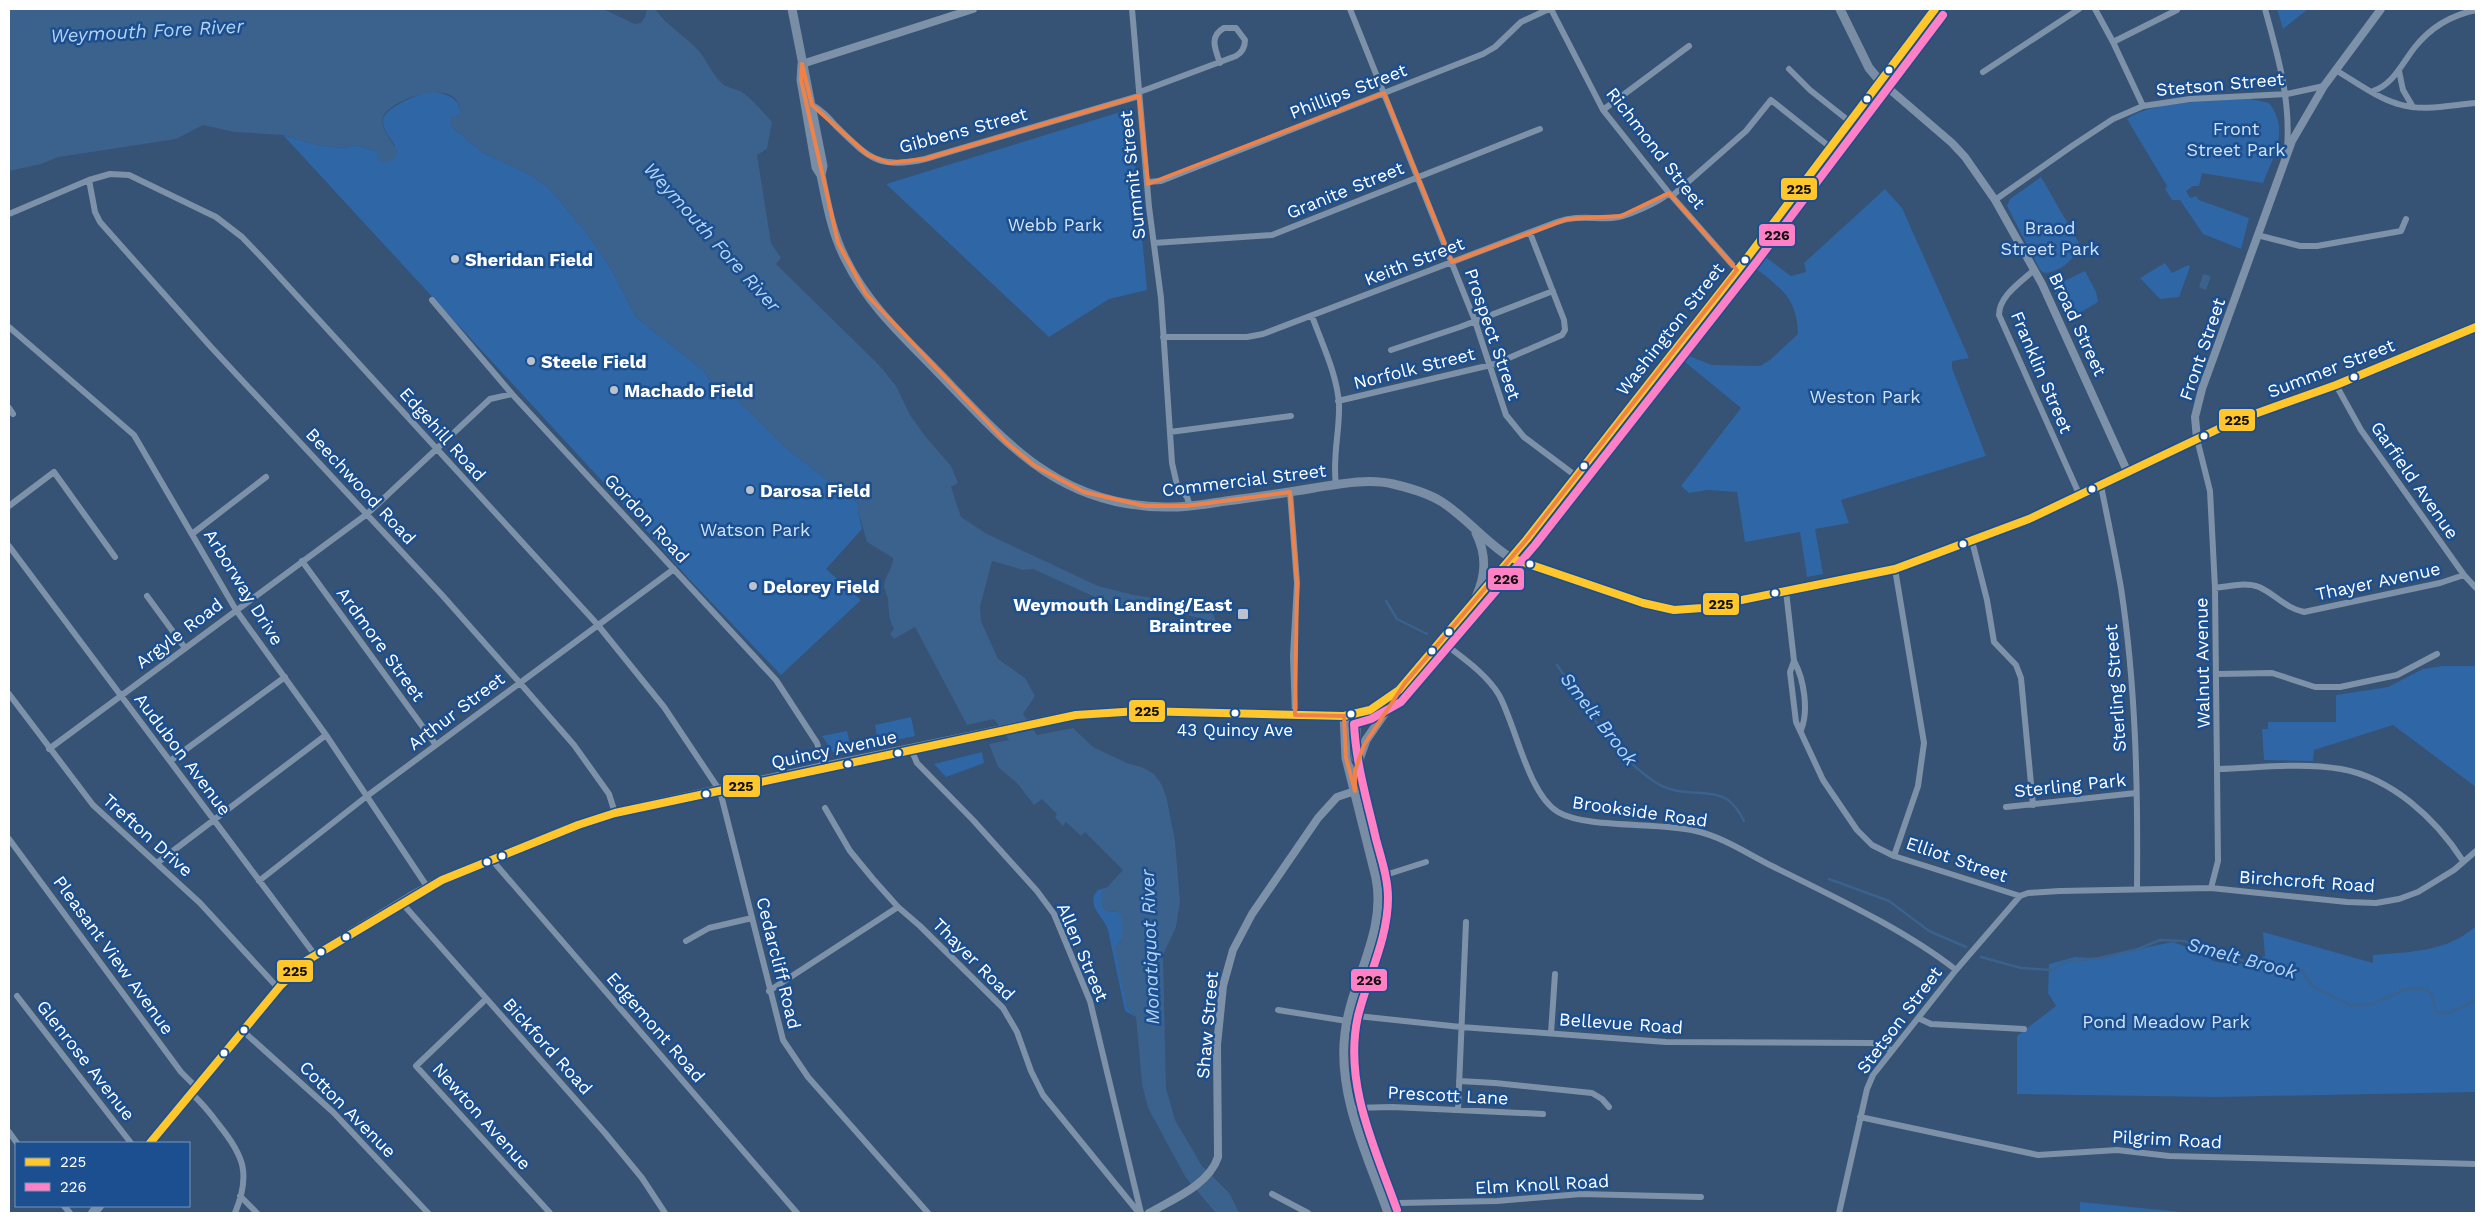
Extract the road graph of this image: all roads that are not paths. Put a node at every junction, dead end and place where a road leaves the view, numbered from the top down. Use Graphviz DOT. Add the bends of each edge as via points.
graph roads {
  1 [pos="792,9"];
  2 [pos="973,9"];
  3 [pos="1132,9"];
  4 [pos="1351,9"];
  5 [pos="1550,9"];
  6 [pos="1840,9"];
  7 [pos="1935,9"];
  8 [pos="2079,9"];
  9 [pos="2095,9"];
  10 [pos="2264,9"];
  11 [pos="2381,9"];
  12 [pos="2177,10"];
  13 [pos="2476,10"];
  14 [pos="2113,42"];
  15 [pos="1689,46"];
  16 [pos="1220,63"];
  17 [pos="802,64"];
  18 [pos="1789,70"];
  19 [pos="2337,71"];
  20 [pos="2399,71"];
  21 [pos="1983,72"];
  22 [pos="1880,81"];
  23 [pos="2324,86"];
  24 [pos="2373,91"];
  25 [pos="1139,94"];
  26 [pos="1384,94"];
  27 [pos="2287,94"];
  28 [pos="2476,103"];
  29 [pos="812,105"];
  30 [pos="2143,106"];
  31 [pos="2413,107"];
  32 [pos="1603,110"];
  33 [pos="1849,121"];
  34 [pos="1540,130"];
  35 [pos="1830,147"];
  36 [pos="2287,152"];
  37 [pos="821,175"];
  38 [pos="1417,177"];
  39 [pos="89,180"];
  40 [pos="1147,182"];
  41 [pos="1671,195"];
  42 [pos="1995,200"];
  43 [pos="9,214"];
  44 [pos="2406,219"];
  45 [pos="1530,233"];
  46 [pos="2257,235"];
  47 [pos="1154,243"];
  48 [pos="1452,262"];
  49 [pos="1737,270"];
  50 [pos="2034,270"];
  51 [pos="1553,291"];
  52 [pos="432,300"];
  53 [pos="1312,316"];
  54 [pos="1476,321"];
  55 [pos="2476,326"];
  56 [pos="9,327"];
  57 [pos="1164,337"];
  58 [pos="1391,350"];
  59 [pos="1490,365"];
  60 [pos="2336,385"];
  61 [pos="512,394"];
  62 [pos="1338,401"];
  63 [pos="1291,416"];
  64 [pos="1170,432"];
  65 [pos="2197,439"];
  66 [pos="437,450"];
  67 [pos="2128,473"];
  68 [pos="1576,476"];
  69 [pos="266,477"];
  70 [pos="1336,485"];
  71 [pos="2101,486"];
  72 [pos="1290,492"];
  73 [pos="2080,496"];
  74 [pos="9,506"];
  75 [pos="1188,506"];
  76 [pos="367,514"];
  77 [pos="1474,528"];
  78 [pos="192,534"];
  79 [pos="1972,541"];
  80 [pos="9,546"];
  81 [pos="115,557"];
  82 [pos="1510,558"];
  83 [pos="302,562"];
  84 [pos="674,569"];
  85 [pos="1895,569"];
  86 [pos="2464,575"];
  87 [pos="2215,588"];
  88 [pos="2476,588"];
  89 [pos="1786,591"];
  90 [pos="147,596"];
  91 [pos="1474,602"];
  92 [pos="236,610"];
  93 [pos="597,624"];
  94 [pos="1441,641"];
  95 [pos="185,648"];
  96 [pos="2437,654"];
  97 [pos="2218,674"];
  98 [pos="285,678"];
  99 [pos="520,683"];
  100 [pos="1405,683"];
  101 [pos="9,694"];
  102 [pos="121,696"];
  103 [pos="1290,715"];
  104 [pos="1346,716"];
  105 [pos="326,736"];
  106 [pos="436,745"];
  107 [pos="49,748"];
  108 [pos="911,749"];
  109 [pos="170,760"];
  110 [pos="824,766"];
  111 [pos="2218,769"];
  112 [pos="1355,771"];
  113 [pos="720,790"];
  114 [pos="1355,791"];
  115 [pos="2136,793"];
  116 [pos="367,796"];
  117 [pos="2033,805"];
  118 [pos="2006,807"];
  119 [pos="825,808"];
  120 [pos="615,813"];
  121 [pos="214,820"];
  122 [pos="9,839"];
  123 [pos="2476,851"];
  124 [pos="1894,856"];
  125 [pos="492,860"];
  126 [pos="2463,861"];
  127 [pos="1426,862"];
  128 [pos="157,863"];
  129 [pos="1376,878"];
  130 [pos="259,881"];
  131 [pos="428,888"];
  132 [pos="2210,888"];
  133 [pos="2137,889"];
  134 [pos="2020,896"];
  135 [pos="402,903"];
  136 [pos="898,908"];
  137 [pos="752,918"];
  138 [pos="1466,922"];
  139 [pos="686,941"];
  140 [pos="315,955"];
  141 [pos="1956,970"];
  142 [pos="1555,974"];
  143 [pos="278,988"];
  144 [pos="770,991"];
  145 [pos="17,996"];
  146 [pos="486,999"];
  147 [pos="1278,1010"];
  148 [pos="1348,1018"];
  149 [pos="1918,1018"];
  150 [pos="1461,1027"];
  151 [pos="2024,1029"];
  152 [pos="243,1031"];
  153 [pos="1552,1033"];
  154 [pos="1891,1050"];
  155 [pos="1459,1081"];
  156 [pos="194,1090"];
  157 [pos="1609,1107"];
  158 [pos="1352,1108"];
  159 [pos="1458,1110"];
  160 [pos="1543,1114"];
  161 [pos="1860,1117"];
  162 [pos="130,1142"];
  163 [pos="151,1142"];
  164 [pos="2476,1164"];
  165 [pos="1272,1194"];
  166 [pos="240,1196"];
  167 [pos="1701,1197"];
  168 [pos="1387,1209"];
  169 [pos="235,1213"];
  170 [pos="257,1213"];
  171 [pos="428,1213"];
  172 [pos="550,1213"];
  173 [pos="665,1213"];
  174 [pos="797,1213"];
  175 [pos="928,1213"];
  176 [pos="1140,1213"];
  177 [pos="1149,1213"];
  178 [pos="1308,1213"];
  179 [pos="1840,1213"];
  1 -- 17 [label="main road, Commercial Street"];
  2 -- 17 [label="street"];
  3 -- 25 [label="street, Summit Street"];
  4 -- 26 [label="street, Prospect Street"];
  5 -- 26 [label="street, Phillips Street" via="1521,22 1487,52"];
  5 -- 32 [label="street, Richmond Street"];
  6 -- 22 [label="main road, Broad Street" via="1869,68"];
  7 -- 22 [label="main road, Washington Street"];
  8 -- 21 [label="street"];
  9 -- 14 [label="street"];
  10 -- 27 [label="street, Front Street"];
  11 -- 19 [label="street, Front Street"];
  12 -- 14 [label="street"];
  13 -- 20 [label="street" via="2456,15 2440,24 2416,46"];
  14 -- 30 [label="street"];
  15 -- 32 [label="street"];
  16 -- 16 [label="street" via="1214,42 1220,30 1230,27 1239,30 1245,46 1239,55"];
  16 -- 25 [label="street, Gibbens Street"];
  17 -- 29 [label="main road, Commercial Street"];
  17 -- 37 [label="main road, Commercial Street" via="801,80 816,167"];
  18 -- 33 [label="street"];
  19 -- 23 [label="street, Front Street"];
  19 -- 24 [label="street"];
  20 -- 24 [label="street"];
  20 -- 31 [label="street" via="2403,90"];
  22 -- 33 [label="main road, Washington Street"];
  22 -- 42 [label="street, Broad Street" via="1952,143"];
  23 -- 27 [label="street, Stetson Street"];
  23 -- 36 [label="street, Front Street"];
  24 -- 31 [label="street" via="2388,100"];
  25 -- 29 [label="street, Gibbens Street" via="904,163 883,163 872,158"];
  25 -- 40 [label="street, Summit Street"];
  26 -- 38 [label="street, Prospect Street"];
  26 -- 40 [label="street, Phillips Street" via="1161,181"];
  27 -- 30 [label="street, Stetson Street" via="2190,99"];
  27 -- 36 [label="street, Front Street"];
  28 -- 31 [label="street"];
  29 -- 37 [label="main road, Commercial Street" via="823,166"];
  30 -- 42 [label="street, Stetson Street" via="2114,119"];
  32 -- 41 [label="street, Richmond Street"];
  33 -- 35 [label="main road, Washington Street"];
  34 -- 38 [label="street, Granite Street"];
  35 -- 41 [label="street, Keith Street" via="1771,100 1746,131"];
  35 -- 49 [label="main road, Washington Street"];
  36 -- 46 [label="street, Front Street"];
  37 -- 75 [label="main road, Commercial Street" via="838,243 866,294 1007,443 1035,466 1076,489 1119,502 1162,507"];
  38 -- 47 [label="street, Granite Street" via="1267,236"];
  38 -- 48 [label="street, Prospect Street"];
  39 -- 43 [label="street, Edgehill Road"];
  39 -- 66 [label="street, Edgehill Road" via="110,174 129,174 216,217 253,249"];
  39 -- 76 [label="street, Beechwood Road" via="100,222"];
  40 -- 47 [label="street, Summit Street"];
  41 -- 45 [label="street, Keith Street" via="1617,218 1572,218"];
  41 -- 49 [label="street, Richmond Street"];
  42 -- 50 [label="street, Broad Street"];
  44 -- 46 [label="street" via="2401,231 2317,246 2300,246"];
  45 -- 48 [label="street, Keith Street"];
  45 -- 51 [label="street, Norfolk Street"];
  46 -- 65 [label="street, Front Street" via="2197,406"];
  47 -- 57 [label="street, Summit Street"];
  48 -- 53 [label="street, Keith Street"];
  48 -- 54 [label="street, Prospect Street"];
  49 -- 68 [label="main road, Washington Street"];
  50 -- 67 [label="street, Broad Street"];
  50 -- 73 [label="street, Franklin Street" via="2003,300 1998,315"];
  51 -- 54 [label="street"];
  51 -- 59 [label="street, Norfolk Street" via="1564,323 1562,335"];
  52 -- 61 [label="street, Gordon Road"];
  53 -- 57 [label="street, Keith Street" via="1252,336"];
  53 -- 62 [label="street"];
  54 -- 58 [label="street"];
  54 -- 59 [label="street, Prospect Street"];
  55 -- 60 [label="street, Summer Street"];
  56 -- 78 [label="street, Arborway Drive" via="134,435"];
  57 -- 64 [label="street, Summit Street"];
  59 -- 62 [label="street, Norfolk Street"];
  59 -- 68 [label="street, Prospect Street" via="1501,403 1513,426 1527,441"];
  60 -- 65 [label="street, Summer Street" via="2235,420"];
  60 -- 86 [label="street, Garfield Avenue" via="2361,430"];
  61 -- 66 [label="street, Argyle Road" via="490,399"];
  61 -- 84 [label="street, Gordon Road"];
  62 -- 70 [label="street"];
  63 -- 64 [label="street"];
  64 -- 75 [label="street, Summit Street" via="1175,480 1187,497"];
  65 -- 67 [label="street"];
  65 -- 87 [label="street, Walnut Avenue" via="2210,491"];
  66 -- 76 [label="street, Argyle Road"];
  66 -- 93 [label="street, Edgehill Road"];
  67 -- 71 [label="street"];
  68 -- 82 [label="main road, Washington Street"];
  69 -- 78 [label="street"];
  70 -- 72 [label="main road, Commercial Street"];
  70 -- 77 [label="main road, Commercial Street" via="1376,482 1415,490 1446,505"];
  71 -- 73 [label="street"];
  71 -- 115 [label="street, Sterling Street" via="2124,617 2134,715"];
  72 -- 75 [label="main road, Commercial Street"];
  72 -- 103 [label="street" via="1297,583"];
  73 -- 79 [label="street"];
  74 -- 81 [label="street" via="54,472"];
  76 -- 83 [label="street, Argyle Road"];
  76 -- 99 [label="street, Beechwood Road"];
  77 -- 82 [label="main road, Commercial Street"];
  77 -- 91 [label="main road" via="1485,564"];
  78 -- 92 [label="street, Arborway Drive"];
  79 -- 85 [label="street"];
  79 -- 117 [label="street" via="1987,600 1991,632 1998,648 2016,666 2021,678"];
  80 -- 102 [label="street, Audubon Avenue"];
  82 -- 89 [label="street" via="1674,610 1702,608"];
  82 -- 91 [label="main road, Washington Street"];
  83 -- 92 [label="street, Argyle Road"];
  83 -- 106 [label="street, Ardmore Street"];
  84 -- 93 [label="street, Arthur Street"];
  84 -- 110 [label="street, Gordon Road" via="776,680 817,743"];
  85 -- 89 [label="street"];
  85 -- 124 [label="street, Elliot Street" via="1924,743 1918,786"];
  86 -- 87 [label="street, Thayer Avenue" via="2440,584 2304,612 2289,607 2257,586"];
  86 -- 88 [label="street, Garfield Avenue"];
  87 -- 97 [label="street, Walnut Avenue"];
  89 -- 124 [label="street" via="1794,661 1790,672 1796,722 1823,780 1858,830 1872,846"];
  90 -- 95 [label="street"];
  91 -- 94 [label="main road, Washington Street"];
  92 -- 95 [label="street, Argyle Road"];
  92 -- 98 [label="street, Arborway Drive"];
  93 -- 99 [label="street, Arthur Street"];
  93 -- 113 [label="street, Edgehill Road" via="664,707"];
  94 -- 100 [label="main road"];
  94 -- 141 [label="street, Brookside Road" via="1495,689 1536,786 1559,813 1576,819 1683,829 1709,835 1848,904"];
  95 -- 102 [label="street, Argyle Road"];
  96 -- 97 [label="street" via="2397,675 2340,687 2314,687 2272,673"];
  97 -- 111 [label="street, Walnut Avenue"];
  98 -- 105 [label="street, Arborway Drive"];
  98 -- 109 [label="street"];
  99 -- 106 [label="street, Arthur Street"];
  99 -- 120 [label="street, Beechwood Road" via="579,752 609,794"];
  100 -- 104 [label="main road" via="1380,704"];
  100 -- 112 [label="main road" via="1366,740"];
  101 -- 107 [label="street, Trefton Drive"];
  102 -- 107 [label="street, Argyle Road"];
  102 -- 109 [label="street, Audubon Avenue"];
  103 -- 104 [label="main road, Quincy Avenue"];
  103 -- 108 [label="main road, Quincy Avenue" via="1111,711 1076,715"];
  104 -- 112 [label="main road" via="1353,721 1356,731"];
  104 -- 114 [label="main road" via="1346,758"];
  105 -- 116 [label="street, Arborway Drive"];
  105 -- 121 [label="street"];
  106 -- 116 [label="street, Arthur Street"];
  107 -- 128 [label="street, Trefton Drive" via="92,805"];
  108 -- 110 [label="main road, Quincy Avenue"];
  108 -- 176 [label="street, Allen Street" via="918,763 1025,877 1054,914 1090,1001"];
  109 -- 121 [label="street, Audubon Avenue"];
  110 -- 113 [label="main road, Quincy Avenue"];
  111 -- 126 [label="street" via="2320,766 2360,775 2408,800 2441,831"];
  111 -- 132 [label="street, Walnut Avenue" via="2218,860"];
  112 -- 114 [label="main road"];
  113 -- 120 [label="main road, Quincy Avenue"];
  113 -- 137 [label="street, Cedarcliff Road"];
  114 -- 129 [label="main road"];
  114 -- 177 [label="street, Shaw Street" via="1340,795 1330,804 1260,901 1236,942 1223,986 1216,1063 1219,1146 1213,1169 1185,1192"];
  115 -- 117 [label="street, Sterling Park"];
  115 -- 133 [label="street, Sterling Street"];
  116 -- 130 [label="street, Arthur Street"];
  116 -- 131 [label="street, Arborway Drive"];
  117 -- 118 [label="street, Sterling Park"];
  119 -- 136 [label="street, Thayer Road" via="850,851"];
  120 -- 125 [label="main road, Quincy Avenue"];
  121 -- 128 [label="street"];
  121 -- 130 [label="street, Audubon Avenue"];
  122 -- 156 [label="street, Pleasant View Avenue"];
  123 -- 126 [label="street, Birchcroft Road"];
  124 -- 134 [label="street, Elliot Street"];
  125 -- 131 [label="main road, Quincy Avenue"];
  125 -- 174 [label="street, Edgemont Road"];
  126 -- 132 [label="street, Birchcroft Road" via="2418,892 2376,903"];
  127 -- 129 [label="street"];
  128 -- 143 [label="street, Trefton Drive" via="200,903"];
  129 -- 148 [label="main road" via="1377,918"];
  130 -- 140 [label="street, Audubon Avenue"];
  131 -- 135 [label="main road, Quincy Avenue"];
  132 -- 133 [label="street, Elliot Street"];
  133 -- 134 [label="street, Elliot Street" via="2028,893"];
  134 -- 141 [label="street, Stetson Street"];
  135 -- 140 [label="main road, Quincy Avenue"];
  135 -- 146 [label="street, Bickford Road"];
  136 -- 144 [label="street"];
  136 -- 176 [label="street, Thayer Road" via="1003,1008 1017,1032 1043,1095"];
  137 -- 139 [label="street" via="709,928"];
  137 -- 144 [label="street, Cedarcliff Road"];
  138 -- 150 [label="street"];
  140 -- 143 [label="main road, Quincy Avenue"];
  141 -- 149 [label="street, Stetson Street"];
  142 -- 153 [label="street"];
  143 -- 152 [label="main road, Quincy Avenue"];
  144 -- 175 [label="street, Cedarcliff Road" via="777,1024 791,1056"];
  145 -- 162 [label="street, Glenrose Avenue"];
  146 -- 172 [label="street, Newton Avenue" via="416,1066"];
  146 -- 173 [label="street, Bickford Road" via="605,1133 642,1178"];
  147 -- 148 [label="street, Bellevue Road"];
  148 -- 150 [label="street, Bellevue Road"];
  148 -- 158 [label="main road" via="1344,1058"];
  149 -- 151 [label="street" via="1931,1024"];
  149 -- 154 [label="street, Stetson Street"];
  150 -- 153 [label="street, Bellevue Road"];
  150 -- 155 [label="street"];
  152 -- 156 [label="main road, Quincy Avenue"];
  152 -- 171 [label="street, Cotton Avenue" via="333,1112"];
  153 -- 154 [label="street, Bellevue Road" via="1676,1042 1872,1043"];
  154 -- 161 [label="street, Stetson Street" via="1868,1084"];
  155 -- 157 [label="street" via="1592,1093"];
  155 -- 159 [label="street"];
  156 -- 163 [label="main road, Quincy Avenue"];
  156 -- 166 [label="street, Pleasant View Avenue" via="241,1156"];
  158 -- 159 [label="street, Prescott Lane"];
  158 -- 168 [label="main road"];
  159 -- 160 [label="street, Prescott Lane"];
  161 -- 164 [label="street, Pilgrim Road" via="2038,1155 2117,1150 2169,1156"];
  161 -- 179 [label="street, Stetson Street"];
  165 -- 178 [label="street"];
  166 -- 169 [label="street, Pleasant View Avenue"];
  166 -- 170 [label="street"];
  167 -- 168 [label="street, Elm Knoll Road" via="1581,1194 1498,1201 1399,1203"];
}
